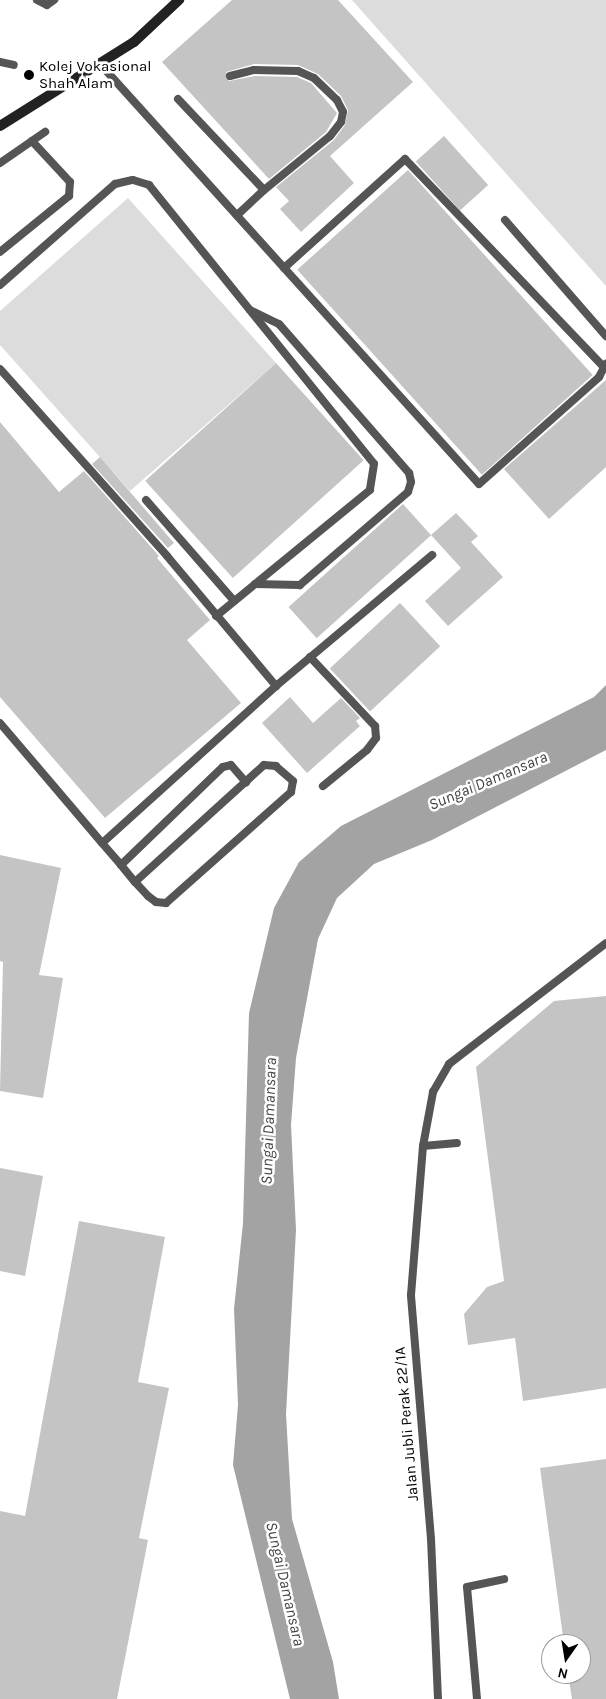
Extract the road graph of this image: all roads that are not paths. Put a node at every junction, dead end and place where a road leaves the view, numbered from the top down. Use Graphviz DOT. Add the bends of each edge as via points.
graph roads {
  1 [pos="37,0"];
  2 [pos="54,0"];
  3 [pos="179,0"];
  4 [pos="0,62"];
  5 [pos="101,64"];
  6 [pos="14,65"];
  7 [pos="230,76"];
  8 [pos="178,99"];
  9 [pos="0,126"];
  10 [pos="45,132"];
  11 [pos="32,141"];
  12 [pos="0,163"];
  13 [pos="264,190"];
  14 [pos="237,216"];
  15 [pos="505,220"];
  16 [pos="0,252"];
  17 [pos="284,268"];
  18 [pos="0,285"];
  19 [pos="250,310"];
  20 [pos="606,336"];
  21 [pos="606,366"];
  22 [pos="0,369"];
  23 [pos="146,500"];
  24 [pos="432,555"];
  25 [pos="255,584"];
  26 [pos="234,602"];
  27 [pos="216,616"];
  28 [pos="310,657"];
  29 [pos="276,686"];
  30 [pos="0,723"];
  31 [pos="246,782"];
  32 [pos="323,786"];
  33 [pos="102,843"];
  34 [pos="121,865"];
  35 [pos="135,882"];
  36 [pos="606,943"];
  37 [pos="457,1142"];
  38 [pos="423,1146"];
  39 [pos="504,1579"];
  40 [pos="438,1699"];
  41 [pos="477,1699"];
  1 -- 2 [label="lane" via="47,4"];
  3 -- 5 [label="main road" via="134,42"];
  4 -- 6 [label="lane"];
  5 -- 9 [label="main road"];
  5 -- 14 [label="lane"];
  7 -- 13 [label="lane" via="254,70 298,71 314,78 337,100 343,112 341,122 330,136"];
  8 -- 13 [label="lane"];
  10 -- 11 [label="lane"];
  11 -- 12 [label="lane"];
  11 -- 16 [label="lane" via="70,182 69,196"];
  13 -- 14 [label="lane"];
  14 -- 17 [label="lane"];
  15 -- 20 [label="lane"];
  17 -- 21 [label="lane" via="404,159"];
  17 -- 21 [label="lane" via="479,484"];
  18 -- 19 [label="lane" via="115,184 133,180 149,185"];
  19 -- 25 [label="lane" via="374,464 370,490"];
  19 -- 25 [label="lane" via="279,324 409,473 411,482 408,492 300,585"];
  22 -- 27 [label="lane" via="167,556"];
  23 -- 26 [label="lane"];
  24 -- 28 [label="lane"];
  25 -- 26 [label="lane"];
  26 -- 27 [label="lane"];
  27 -- 29 [label="lane"];
  28 -- 29 [label="lane"];
  28 -- 32 [label="lane" via="375,726 376,738 367,750"];
  29 -- 33 [label="lane"];
  30 -- 33 [label="lane"];
  31 -- 34 [label="lane" via="231,765 223,767"];
  31 -- 35 [label="lane"];
  31 -- 35 [label="lane" via="270,763 286,772 293,788 166,904 156,902"];
  33 -- 34 [label="lane"];
  34 -- 35 [label="lane"];
  36 -- 38 [label="lane, Jalan Jubli Perak 22/1A" via="449,1064 433,1092"];
  37 -- 38 [label="lane"];
  38 -- 40 [label="lane, Jalan Jubli Perak 22/1A" via="411,1295 431,1539"];
  39 -- 41 [label="lane" via="467,1587"];
}
